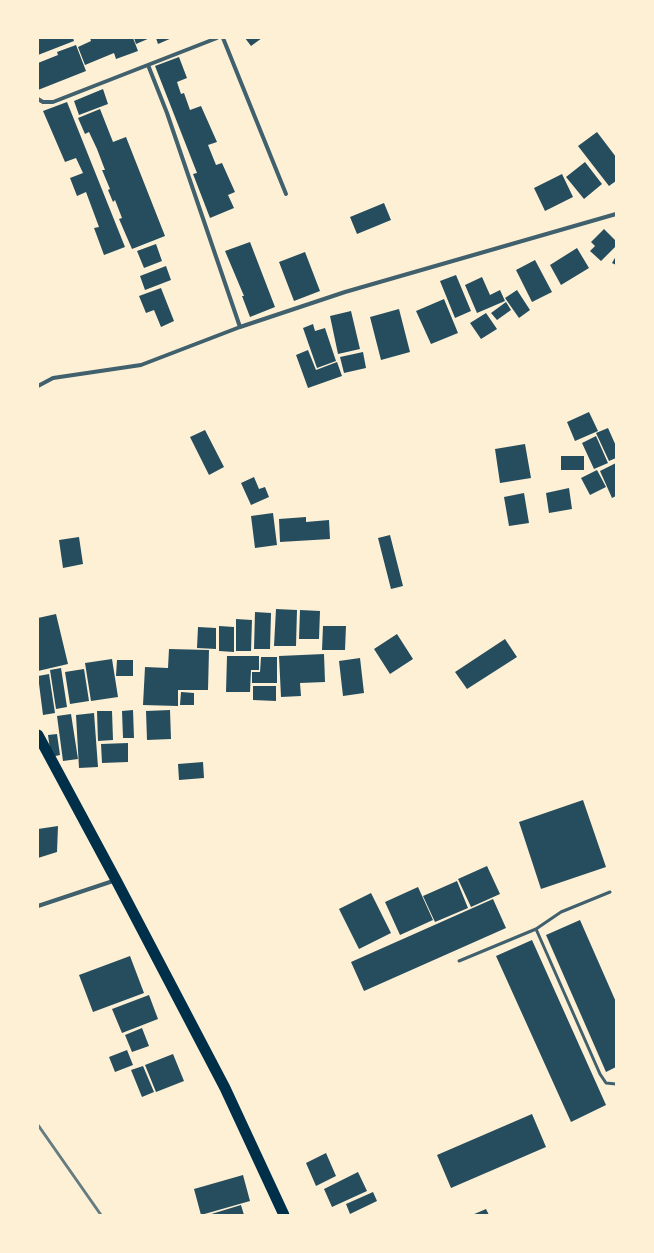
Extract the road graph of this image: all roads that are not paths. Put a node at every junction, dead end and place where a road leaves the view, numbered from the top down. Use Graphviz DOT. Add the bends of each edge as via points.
graph roads {
  1 [pos="217,38"];
  2 [pos="222,38"];
  3 [pos="148,65"];
  4 [pos="38,99"];
  5 [pos="286,194"];
  6 [pos="616,214"];
  7 [pos="240,327"];
  8 [pos="38,386"];
  9 [pos="38,735"];
  10 [pos="116,880"];
  11 [pos="610,892"];
  12 [pos="38,906"];
  13 [pos="536,929"];
  14 [pos="459,961"];
  15 [pos="616,1084"];
  16 [pos="284,1215"];
  1 -- 3 [label="street"];
  2 -- 5 [label="street"];
  3 -- 4 [label="street" via="53,102"];
  3 -- 7 [label="street" via="167,113"];
  6 -- 7 [label="street" via="345,292"];
  7 -- 8 [label="street" via="141,365 53,378"];
  9 -- 10 [label="highway"];
  10 -- 12 [label="street"];
  10 -- 16 [label="highway" via="225,1088"];
  11 -- 13 [label="lane" via="561,912"];
  13 -- 14 [label="lane"];
  13 -- 15 [label="lane" via="600,1074 606,1083"];
}
